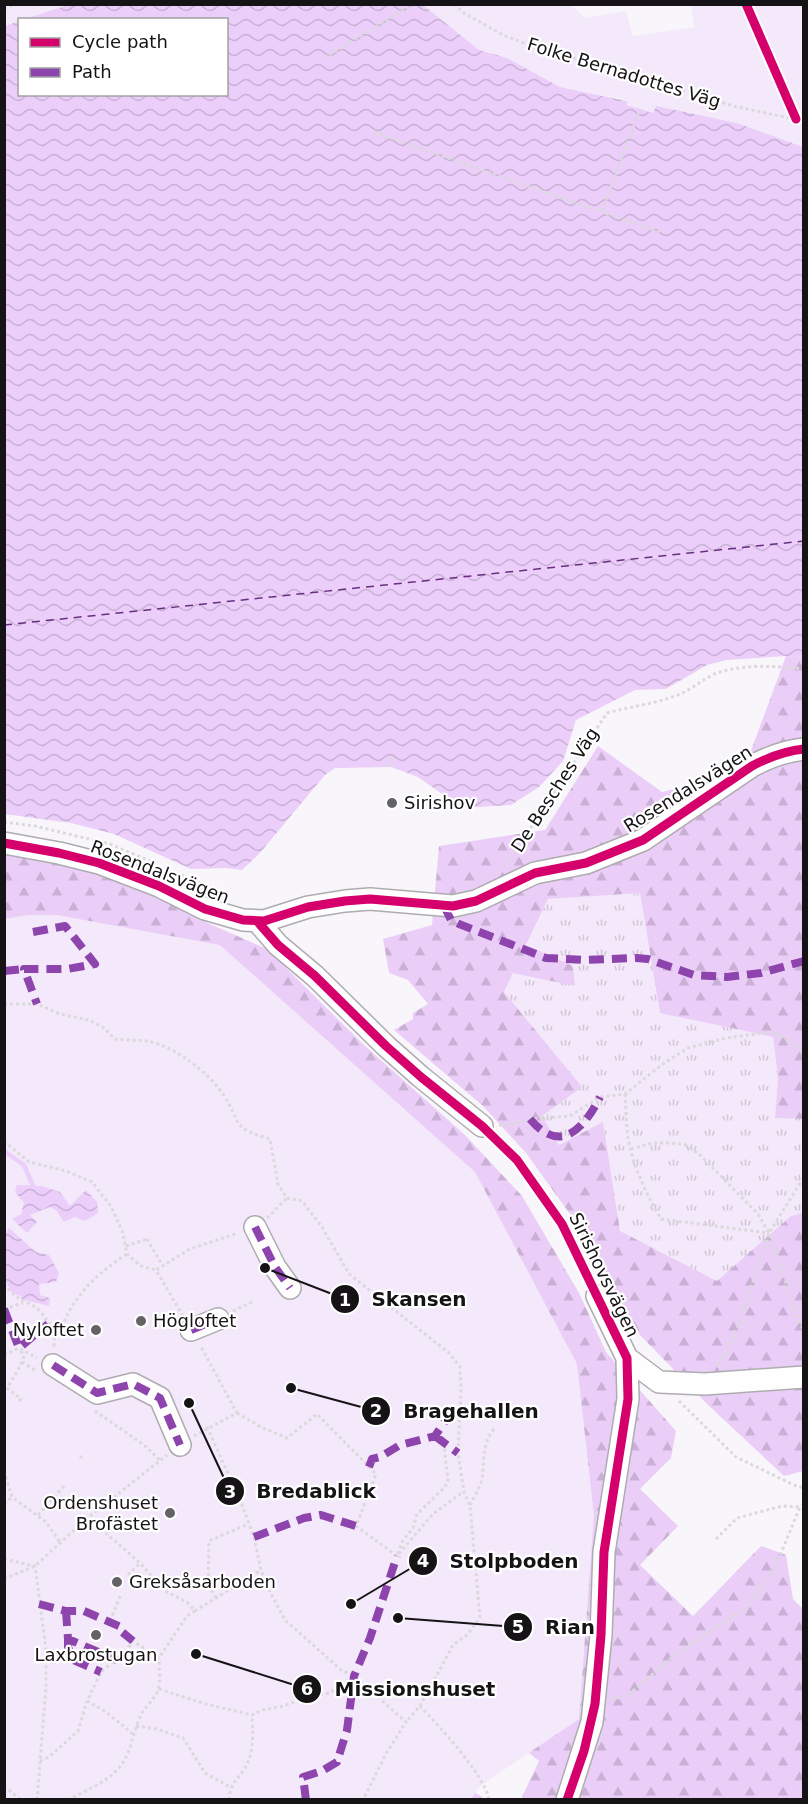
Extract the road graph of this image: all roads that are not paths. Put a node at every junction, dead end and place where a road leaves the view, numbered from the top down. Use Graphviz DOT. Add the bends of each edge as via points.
graph roads {
  1 [pos="804,749"];
  2 [pos="4,843"];
  3 [pos="257,921"];
  4 [pos="482,1126"];
  5 [pos="255,1227"];
  6 [pos="290,1288"];
  7 [pos="597,1296"];
  8 [pos="218,1318"];
  9 [pos="192,1330"];
  10 [pos="627,1358"];
  11 [pos="53,1365"];
  12 [pos="804,1377"];
  13 [pos="180,1445"];
  14 [pos="567,1800"];
  1 -- 3 [label="street, Rosendalsvägen" via="788,750 752,766 634,844 586,862 535,873 472,903 453,906 370,899 345,901"];
  2 -- 3 [label="street, Rosendalsvägen" via="99,863 217,914"];
  3 -- 4 [label="street" via="420,1077"];
  5 -- 6 [label="street"];
  7 -- 10 [label="street, Sirishovsvägen"];
  8 -- 9 [label="street"];
  10 -- 12 [label="street" via="659,1383"];
  10 -- 14 [label="street, Sirishovsvägen" via="628,1399 604,1552 595,1704"];
  11 -- 13 [label="street" via="96,1393 133,1384 160,1398"];
}
